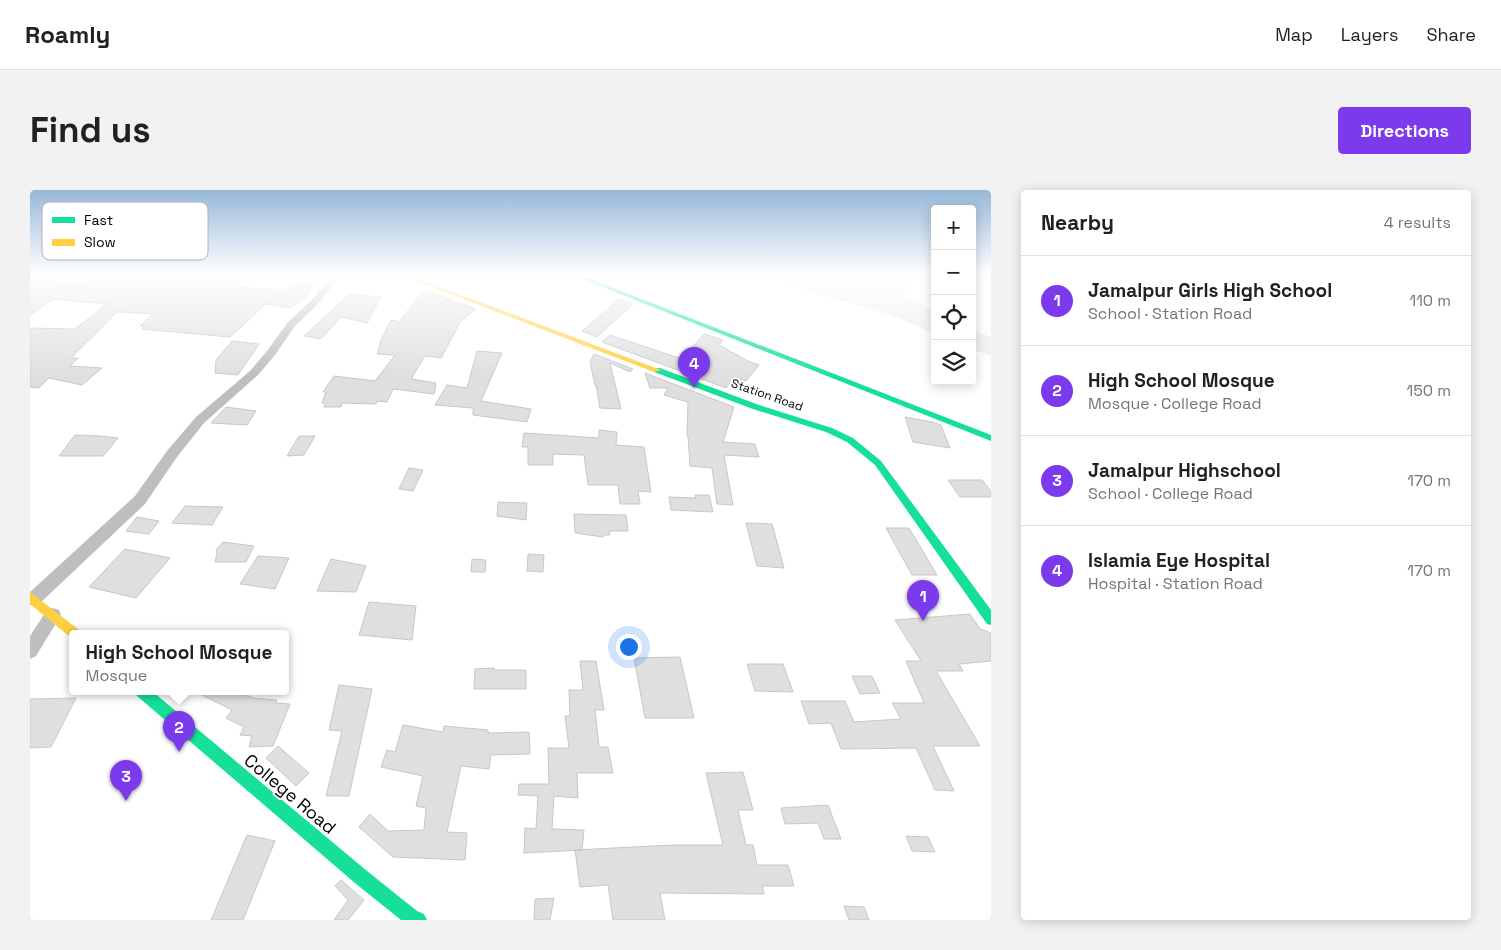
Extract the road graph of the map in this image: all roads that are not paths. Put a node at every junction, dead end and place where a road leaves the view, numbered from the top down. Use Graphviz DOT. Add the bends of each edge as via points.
graph roads {
  1 [pos="307,309"];
  2 [pos="495,309"];
  3 [pos="660,309"];
  4 [pos="991,438"];
  5 [pos="32,598"];
  6 [pos="52,615"];
  7 [pos="991,620"];
  8 [pos="70,630"];
  9 [pos="30,652"];
  10 [pos="147,695"];
  11 [pos="412,919"];
  1 -- 5 [label="street" via="291,324 254,373 200,420 140,500"];
  2 -- 7 [label="main road, Station Road" via="850,440 878,463"];
  3 -- 4 [label="main road"];
  5 -- 6 [label="main road"];
  6 -- 8 [label="main road"];
  6 -- 9 [label="street"];
  10 -- 11 [label="main road, College Road"];
}
